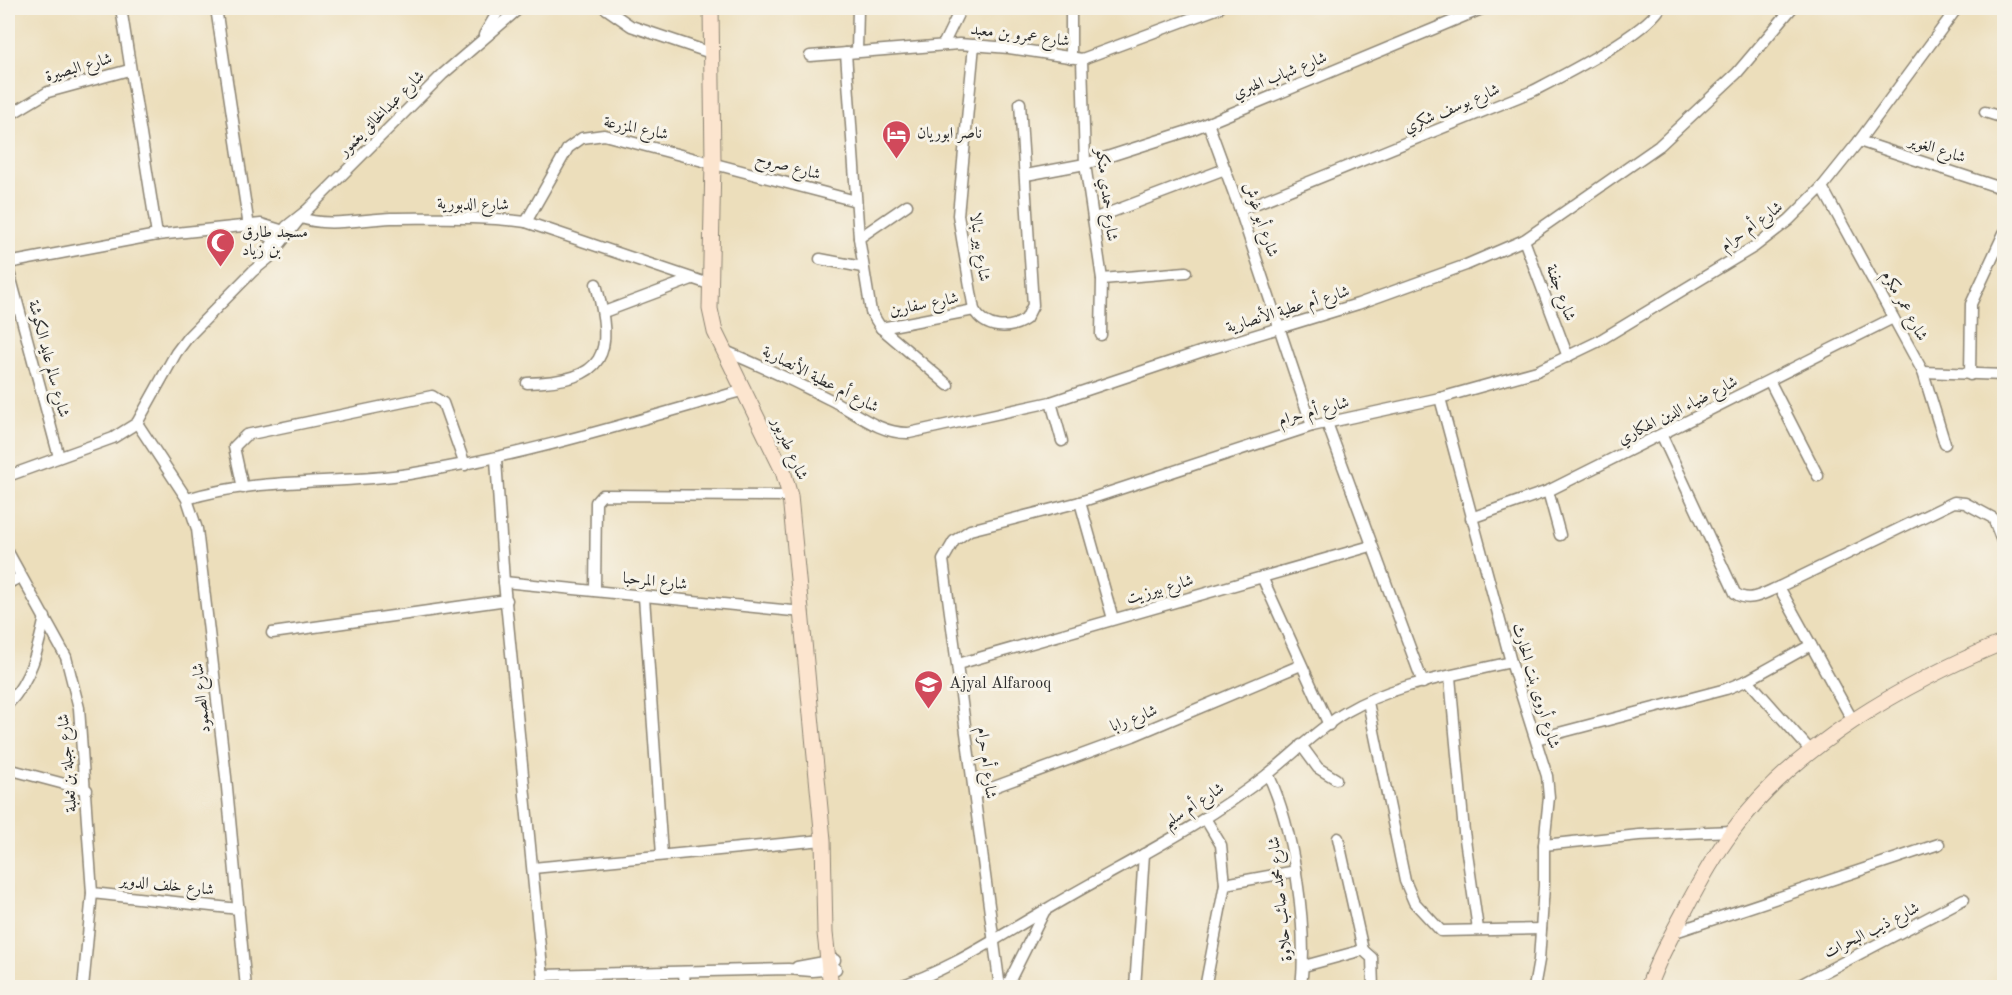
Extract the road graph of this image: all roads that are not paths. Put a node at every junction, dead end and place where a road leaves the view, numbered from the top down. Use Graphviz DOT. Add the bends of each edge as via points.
graph roads {
  1 [pos="121,8"];
  2 [pos="216,8"];
  3 [pos="503,8"];
  4 [pos="605,8"];
  5 [pos="711,8"];
  6 [pos="858,8"];
  7 [pos="961,8"];
  8 [pos="1071,8"];
  9 [pos="1219,8"];
  10 [pos="1484,8"];
  11 [pos="1660,8"];
  12 [pos="1792,8"];
  13 [pos="1956,8"];
  14 [pos="520,9"];
  15 [pos="481,41"];
  16 [pos="943,45"];
  17 [pos="974,45"];
  18 [pos="711,53"];
  19 [pos="852,53"];
  20 [pos="810,56"];
  21 [pos="1077,58"];
  22 [pos="129,70"];
  23 [pos="1020,103"];
  24 [pos="1985,112"];
  25 [pos="8,116"];
  26 [pos="2004,118"];
  27 [pos="1208,123"];
  28 [pos="1859,141"];
  29 [pos="713,162"];
  30 [pos="1085,164"];
  31 [pos="1225,169"];
  32 [pos="1026,175"];
  33 [pos="1822,187"];
  34 [pos="2004,189"];
  35 [pos="856,201"];
  36 [pos="907,205"];
  37 [pos="1240,210"];
  38 [pos="303,215"];
  39 [pos="1094,219"];
  40 [pos="526,222"];
  41 [pos="250,227"];
  42 [pos="287,232"];
  43 [pos="2004,233"];
  44 [pos="157,235"];
  45 [pos="859,238"];
  46 [pos="1524,240"];
  47 [pos="279,242"];
  48 [pos="2000,253"];
  49 [pos="820,259"];
  50 [pos="8,263"];
  51 [pos="862,267"];
  52 [pos="8,268"];
  53 [pos="1186,272"];
  54 [pos="692,279"];
  55 [pos="1102,279"];
  56 [pos="596,284"];
  57 [pos="709,284"];
  58 [pos="974,310"];
  59 [pos="604,312"];
  60 [pos="1893,318"];
  61 [pos="881,328"];
  62 [pos="1281,328"];
  63 [pos="1101,335"];
  64 [pos="723,350"];
  65 [pos="1568,357"];
  66 [pos="1923,372"];
  67 [pos="1970,375"];
  68 [pos="2004,375"];
  69 [pos="1770,382"];
  70 [pos="527,383"];
  71 [pos="948,386"];
  72 [pos="741,391"];
  73 [pos="1440,398"];
  74 [pos="1051,402"];
  75 [pos="136,423"];
  76 [pos="1327,423"];
  77 [pos="1312,426"];
  78 [pos="1662,436"];
  79 [pos="1062,441"];
  80 [pos="1946,444"];
  81 [pos="59,457"];
  82 [pos="496,459"];
  83 [pos="465,465"];
  84 [pos="8,476"];
  85 [pos="1818,476"];
  86 [pos="243,488"];
  87 [pos="1548,491"];
  88 [pos="790,496"];
  89 [pos="187,499"];
  90 [pos="1080,502"];
  91 [pos="1999,517"];
  92 [pos="1471,518"];
  93 [pos="1560,535"];
  94 [pos="1371,546"];
  95 [pos="2004,546"];
  96 [pos="8,552"];
  97 [pos="21,577"];
  98 [pos="1262,577"];
  99 [pos="504,582"];
  100 [pos="8,583"];
  101 [pos="1779,587"];
  102 [pos="595,590"];
  103 [pos="644,597"];
  104 [pos="507,600"];
  105 [pos="803,612"];
  106 [pos="45,617"];
  107 [pos="1113,619"];
  108 [pos="272,633"];
  109 [pos="2004,642"];
  110 [pos="1811,645"];
  111 [pos="1511,662"];
  112 [pos="958,664"];
  113 [pos="1301,665"];
  114 [pos="1449,677"];
  115 [pos="1748,680"];
  116 [pos="1423,683"];
  117 [pos="1368,702"];
  118 [pos="8,704"];
  119 [pos="1853,721"];
  120 [pos="1329,725"];
  121 [pos="1536,739"];
  122 [pos="1301,744"];
  123 [pos="1811,750"];
  124 [pos="8,769"];
  125 [pos="1268,774"];
  126 [pos="1336,779"];
  127 [pos="87,790"];
  128 [pos="975,794"];
  129 [pos="1205,818"];
  130 [pos="1732,831"];
  131 [pos="1338,838"];
  132 [pos="823,840"];
  133 [pos="1939,844"];
  134 [pos="1544,845"];
  135 [pos="1144,854"];
  136 [pos="662,855"];
  137 [pos="533,868"];
  138 [pos="1296,871"];
  139 [pos="1225,884"];
  140 [pos="92,893"];
  141 [pos="1964,899"];
  142 [pos="239,909"];
  143 [pos="1045,910"];
  144 [pos="1478,929"];
  145 [pos="1541,929"];
  146 [pos="1672,933"];
  147 [pos="993,943"];
  148 [pos="1362,950"];
  149 [pos="832,965"];
  150 [pos="1304,966"];
  151 [pos="684,972"];
  152 [pos="543,975"];
  153 [pos="2004,984"];
  154 [pos="83,987"];
  155 [pos="246,987"];
  156 [pos="544,987"];
  157 [pos="685,987"];
  158 [pos="831,987"];
  159 [pos="840,987"];
  160 [pos="894,987"];
  161 [pos="1000,987"];
  162 [pos="1006,987"];
  163 [pos="1135,987"];
  164 [pos="1205,987"];
  165 [pos="1301,987"];
  166 [pos="1374,987"];
  167 [pos="1534,987"];
  168 [pos="1648,987"];
  169 [pos="1794,987"];
  170 [pos="1998,987"];
  1 -- 22 [label="street"];
  2 -- 41 [label="street"];
  3 -- 14 [label="street"];
  3 -- 15 [label="street, شارع عبدالخالق يغمور"];
  4 -- 18 [label="street" via="630,26"];
  5 -- 18 [label="street, شارع طبربور"];
  6 -- 19 [label="street, شارع سفارين"];
  7 -- 16 [label="street"];
  8 -- 21 [label="street, شارع حمدي منكو"];
  9 -- 21 [label="street, شارع عمرو بن معبد"];
  10 -- 27 [label="street, شارع شهاب الهبري"];
  11 -- 37 [label="street, شارع يوسف شكري" via="1641,28 1533,91"];
  12 -- 46 [label="street, شارع أم عطية الأنصارية" via="1737,74 1659,146"];
  13 -- 28 [label="street, شارع أم حرام"];
  14 -- 15 [label="street, شارع عبدالخالق يغمور"];
  15 -- 38 [label="street, شارع عبدالخالق يغمور"];
  16 -- 17 [label="street, شارع عمرو بن معبد"];
  16 -- 19 [label="street, شارع عمرو بن معبد"];
  17 -- 21 [label="street, شارع عمرو بن معبد"];
  17 -- 58 [label="street, شارع بير نبالا" via="958,216"];
  18 -- 29 [label="street, شارع طبربور"];
  19 -- 20 [label="street, شارع عمرو بن معبد"];
  19 -- 35 [label="street, شارع سفارين"];
  21 -- 30 [label="street, شارع حمدي منكو"];
  22 -- 25 [label="street, شارع البصيرة" via="48,92"];
  22 -- 44 [label="street"];
  23 -- 32 [label="street, شارع سفارين"];
  24 -- 26 [label="street"];
  27 -- 30 [label="street, شارع شهاب الهبري"];
  27 -- 31 [label="street, شارع أبو غوش"];
  28 -- 33 [label="street, شارع أم حرام"];
  28 -- 34 [label="street, شارع الغوير"];
  29 -- 35 [label="street, شارع صروح"];
  29 -- 40 [label="street, شارع المزرعة" via="592,135 568,148"];
  29 -- 57 [label="street, شارع طبربور"];
  30 -- 32 [label="street"];
  30 -- 39 [label="street, شارع حمدي منكو"];
  31 -- 37 [label="street, شارع أبو غوش"];
  31 -- 39 [label="street"];
  32 -- 58 [label="street, شارع سفارين" via="1032,312 1022,322 1003,327 984,322"];
  33 -- 60 [label="street, شارع عمر مكرم"];
  33 -- 65 [label="street, شارع أم حرام" via="1754,247"];
  35 -- 45 [label="street, شارع سفارين"];
  36 -- 45 [label="street"];
  37 -- 62 [label="street, شارع أبو غوش"];
  38 -- 40 [label="street, شارع الدبورية" via="321,221"];
  38 -- 42 [label="street, شارع عبدالخالق يغمور"];
  39 -- 55 [label="street, شارع حمدي منكو"];
  40 -- 54 [label="street, شارع الدبورية"];
  41 -- 42 [label="street" via="270,225"];
  41 -- 44 [label="street"];
  41 -- 47 [label="street"];
  42 -- 47 [label="street, شارع عبدالخالق يغمور"];
  43 -- 48 [label="street"];
  44 -- 50 [label="street"];
  45 -- 51 [label="street, شارع سفارين"];
  46 -- 62 [label="street, شارع أم عطية الأنصارية" via="1404,288"];
  46 -- 65 [label="street, شارع جفنة"];
  47 -- 75 [label="street, شارع عبدالخالق يغمور" via="188,337"];
  48 -- 67 [label="street" via="1971,304"];
  49 -- 51 [label="street"];
  51 -- 61 [label="street, شارع سفارين" via="871,312"];
  52 -- 81 [label="street, شارع سالم عايد الكوشة"];
  53 -- 55 [label="street"];
  54 -- 57 [label="street, شارع الدبورية"];
  54 -- 59 [label="street"];
  55 -- 63 [label="street, شارع حمدي منكو"];
  56 -- 59 [label="street"];
  57 -- 64 [label="street, شارع طبربور" via="712,324"];
  58 -- 61 [label="street, شارع سفارين"];
  59 -- 70 [label="street" via="605,350 599,360 587,371 566,380"];
  60 -- 66 [label="street, شارع عمر مكرم"];
  60 -- 69 [label="street, شارع ضياء الدين الهكاري"];
  61 -- 71 [label="street"];
  62 -- 74 [label="street, شارع أم عطية الأنصارية"];
  62 -- 77 [label="street, شارع أبو غوش"];
  64 -- 72 [label="street, شارع طبربور"];
  64 -- 74 [label="street, شارع أم عطية الأنصارية" via="899,433 920,432"];
  65 -- 73 [label="street, شارع أم حرام" via="1536,371"];
  66 -- 67 [label="street"];
  66 -- 80 [label="street, شارع عمر مكرم"];
  67 -- 68 [label="street"];
  69 -- 78 [label="street, شارع ضياء الدين الهكاري"];
  69 -- 85 [label="street"];
  72 -- 82 [label="street"];
  72 -- 88 [label="street, شارع طبربور" via="779,462"];
  73 -- 76 [label="street, شارع أم حرام"];
  73 -- 92 [label="street, شارع أروى بنت الحارث"];
  74 -- 79 [label="street"];
  75 -- 81 [label="street, شارع عبدالخالق يغمور" via="113,438"];
  75 -- 89 [label="street, شارع الصمود"];
  76 -- 77 [label="street, شارع أم حرام"];
  76 -- 94 [label="street"];
  77 -- 90 [label="street, شارع أم حرام"];
  78 -- 87 [label="street, شارع ضياء الدين الهكاري"];
  78 -- 101 [label="street" via="1735,593 1751,598"];
  81 -- 84 [label="street, شارع عبدالخالق يغمور"];
  82 -- 83 [label="street"];
  82 -- 99 [label="street"];
  83 -- 86 [label="street" via="360,479"];
  83 -- 86 [label="street" via="443,404 432,396 246,435 234,447"];
  86 -- 89 [label="street"];
  87 -- 92 [label="street, شارع ضياء الدين الهكاري"];
  87 -- 93 [label="street"];
  88 -- 102 [label="street" via="602,495 596,502"];
  88 -- 105 [label="street, شارع طبربور"];
  89 -- 142 [label="street, شارع الصمود" via="197,529"];
  90 -- 107 [label="street"];
  90 -- 112 [label="street, شارع أم حرام" via="970,530 949,547 943,560"];
  91 -- 95 [label="street"];
  91 -- 101 [label="street" via="1954,502"];
  92 -- 111 [label="street, شارع أروى بنت الحارث"];
  94 -- 98 [label="street, شارع بيرزيت"];
  94 -- 116 [label="street"];
  96 -- 97 [label="street, شارع جبلة بن ثعلبة"];
  97 -- 100 [label="street"];
  97 -- 106 [label="street, شارع جبلة بن ثعلبة"];
  98 -- 107 [label="street, شارع بيرزيت"];
  98 -- 113 [label="street"];
  99 -- 102 [label="street, شارع المرحبا"];
  99 -- 104 [label="street"];
  101 -- 110 [label="street"];
  102 -- 103 [label="street, شارع المرحبا"];
  103 -- 105 [label="street, شارع المرحبا"];
  103 -- 136 [label="street"];
  104 -- 108 [label="street"];
  104 -- 137 [label="street"];
  105 -- 132 [label="street, شارع طبربور"];
  106 -- 118 [label="street" via="29,674"];
  106 -- 127 [label="street, شارع جبلة بن ثعلبة" via="66,657 73,681"];
  107 -- 112 [label="street, شارع بيرزيت"];
  109 -- 119 [label="street" via="1921,681"];
  110 -- 115 [label="street"];
  110 -- 119 [label="street"];
  111 -- 114 [label="street, شارع أم سليم"];
  111 -- 121 [label="street, شارع أروى بنت الحارث"];
  112 -- 128 [label="street, شارع أم حرام"];
  113 -- 120 [label="street"];
  113 -- 128 [label="street, شارع رابا" via="1154,728"];
  114 -- 116 [label="street, شارع أم سليم"];
  114 -- 144 [label="street"];
  115 -- 121 [label="street" via="1700,697"];
  115 -- 123 [label="street"];
  116 -- 117 [label="street, شارع أم سليم"];
  117 -- 120 [label="street, شارع أم سليم"];
  117 -- 144 [label="street" via="1408,890 1437,928 1447,932"];
  119 -- 123 [label="street"];
  120 -- 122 [label="street, شارع أم سليم"];
  121 -- 134 [label="street, شارع أروى بنت الحارث" via="1549,786"];
  122 -- 125 [label="street, شارع أم سليم"];
  122 -- 126 [label="street" via="1313,763"];
  123 -- 130 [label="street"];
  124 -- 127 [label="street"];
  125 -- 129 [label="street, شارع أم سليم"];
  125 -- 138 [label="street, شارع محمد صائب حلاوة" via="1285,816"];
  127 -- 140 [label="street, شارع جبلة بن ثعلبة"];
  128 -- 147 [label="street, شارع أم حرام"];
  129 -- 135 [label="street, شارع أم سليم"];
  129 -- 139 [label="street" via="1221,845"];
  130 -- 134 [label="street"];
  130 -- 146 [label="street"];
  131 -- 148 [label="street"];
  132 -- 136 [label="street"];
  132 -- 149 [label="street, شارع طبربور"];
  133 -- 146 [label="street"];
  134 -- 145 [label="street, شارع أروى بنت الحارث"];
  135 -- 143 [label="street, شارع أم سليم"];
  135 -- 163 [label="street"];
  136 -- 137 [label="street"];
  137 -- 152 [label="street"];
  138 -- 139 [label="street"];
  138 -- 150 [label="street, شارع محمد صائب حلاوة"];
  139 -- 164 [label="street"];
  140 -- 142 [label="street, شارع خلف الدوير"];
  140 -- 154 [label="street, شارع جبلة بن ثعلبة"];
  141 -- 169 [label="street, شارع ذيب البحرات"];
  142 -- 155 [label="street, شارع الصمود"];
  143 -- 147 [label="street, شارع أم سليم"];
  143 -- 162 [label="street"];
  144 -- 145 [label="street"];
  145 -- 167 [label="street, شارع أروى بنت الحارث"];
  146 -- 168 [label="street"];
  147 -- 160 [label="street, شارع أم سليم" via="950,967"];
  147 -- 161 [label="street, شارع أم حرام"];
  148 -- 150 [label="street"];
  148 -- 166 [label="street" via="1372,958"];
  149 -- 151 [label="street"];
  149 -- 158 [label="street, شارع طبربور"];
  149 -- 159 [label="street, شارع طبربور"];
  150 -- 165 [label="street, شارع محمد صائب حلاوة"];
  151 -- 152 [label="street"];
  151 -- 157 [label="street"];
  152 -- 156 [label="street"];
  153 -- 170 [label="street"];
}
